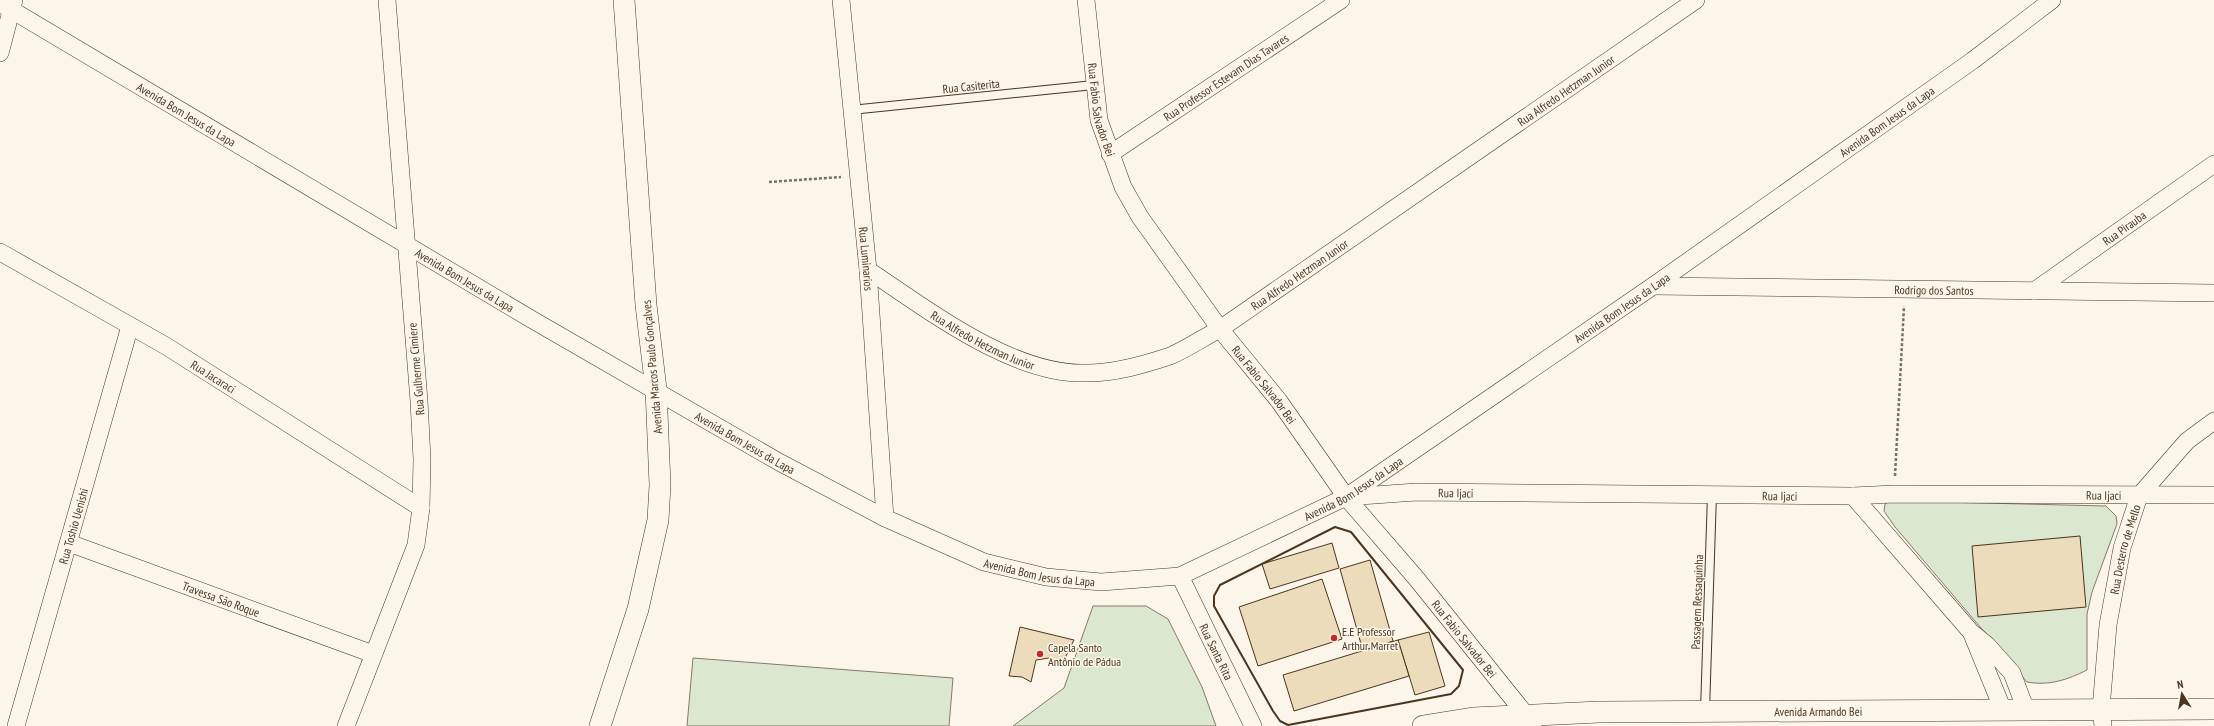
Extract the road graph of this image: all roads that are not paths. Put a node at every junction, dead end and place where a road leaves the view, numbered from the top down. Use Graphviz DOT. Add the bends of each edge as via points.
graph roads {
  1 [pos="387,0"];
  2 [pos="624,0"];
  3 [pos="841,0"];
  4 [pos="1086,0"];
  5 [pos="1341,0"];
  6 [pos="1696,0"];
  7 [pos="2052,0"];
  8 [pos="8,4"];
  9 [pos="0,53"];
  10 [pos="1094,84"];
  11 [pos="851,110"];
  12 [pos="1110,154"];
  13 [pos="2214,164"];
  14 [pos="405,245"];
  15 [pos="0,252"];
  16 [pos="868,270"];
  17 [pos="1653,286"];
  18 [pos="2034,291"];
  19 [pos="2214,293"];
  20 [pos="130,326"];
  21 [pos="1220,329"];
  22 [pos="656,390"];
  23 [pos="2214,421"];
  24 [pos="1712,494"];
  25 [pos="2214,495"];
  26 [pos="1853,496"];
  27 [pos="2139,496"];
  28 [pos="1346,497"];
  29 [pos="421,508"];
  30 [pos="885,518"];
  31 [pos="69,543"];
  32 [pos="1180,576"];
  33 [pos="1971,632"];
  34 [pos="373,654"];
  35 [pos="2214,709"];
  36 [pos="2003,710"];
  37 [pos="2026,710"];
  38 [pos="1705,711"];
  39 [pos="2102,718"];
  40 [pos="1529,720"];
  41 [pos="16,726"];
  42 [pos="346,726"];
  43 [pos="600,726"];
  44 [pos="1253,726"];
  45 [pos="1423,726"];
  1 -- 14 [label="street, Rua Gulherme Cimiere"];
  2 -- 22 [label="street, Avenida Marcos Paulo Gonçalves" via="646,305"];
  3 -- 11 [label="street, Rua Luminarios"];
  4 -- 10 [label="street, Rua Fabio Salvador Bei"];
  5 -- 12 [label="street, Rua Professor Estevam Dias Tavares"];
  6 -- 21 [label="street, Rua Alfredo Hetzman Junior"];
  7 -- 17 [label="street, Avenida Bom Jesus da Lapa" via="1972,61"];
  8 -- 9 [label="street"];
  8 -- 14 [label="street, Avenida Bom Jesus da Lapa"];
  10 -- 11 [label="lane, Rua Casiterita"];
  10 -- 12 [label="street, Rua Fabio Salvador Bei" via="1099,120"];
  11 -- 16 [label="street, Rua Luminarios"];
  12 -- 21 [label="street, Rua Fabio Salvador Bei" via="1140,217"];
  13 -- 18 [label="street, Rua Pirauba"];
  14 -- 22 [label="street, Avenida Bom Jesus da Lapa"];
  14 -- 29 [label="street, Rua Gulherme Cimiere" via="419,401"];
  15 -- 20 [label="street, Rua Jacaraci"];
  16 -- 21 [label="street, Rua Alfredo Hetzman Junior" via="973,337 1008,354 1061,371 1086,374 1121,370 1171,355"];
  16 -- 30 [label="street, Rua Luminarios"];
  17 -- 18 [label="street, Rodrigo dos Santos"];
  17 -- 28 [label="street, Avenida Bom Jesus da Lapa"];
  18 -- 19 [label="street, Rodrigo dos Santos"];
  20 -- 29 [label="street, Rua Jacaraci"];
  20 -- 31 [label="street, Rua Toshio Uenishi"];
  21 -- 28 [label="street, Rua Fabio Salvador Bei" via="1279,401"];
  22 -- 30 [label="street, Avenida Bom Jesus da Lapa" via="779,462"];
  22 -- 43 [label="street, Avenida Marcos Paulo Gonçalves" via="660,485 658,520 638,609"];
  23 -- 27 [label="street, Rua Desterro de Mello" via="2187,441"];
  24 -- 26 [label="street, Rua Ijaci"];
  24 -- 28 [label="street, Rua Ijaci" via="1416,492"];
  24 -- 38 [label="lane, Passagem Ressaquinha"];
  25 -- 27 [label="street, Rua Ijaci"];
  26 -- 27 [label="street, Rua Ijaci"];
  26 -- 33 [label="street"];
  27 -- 39 [label="street, Rua Desterro de Mello" via="2122,548 2108,625"];
  28 -- 32 [label="street, Avenida Bom Jesus da Lapa"];
  28 -- 40 [label="street, Rua Fabio Salvador Bei" via="1416,578"];
  29 -- 34 [label="street, Rua Gulherme Cimiere" via="416,545"];
  30 -- 32 [label="street, Avenida Bom Jesus da Lapa" via="984,562 1046,577 1101,582"];
  31 -- 34 [label="street, Travessa São Roque"];
  31 -- 41 [label="street, Rua Toshio Uenishi"];
  32 -- 44 [label="street, Rua Santa Rita"];
  33 -- 36 [label="street"];
  33 -- 37 [label="street" via="1987,645 2012,674"];
  34 -- 42 [label="street, Rua Gulherme Cimiere"];
  35 -- 39 [label="street, Avenida Armando Bei"];
  36 -- 37 [label="street, Avenida Armando Bei"];
  36 -- 38 [label="street, Avenida Armando Bei"];
  37 -- 39 [label="street, Avenida Armando Bei"];
  38 -- 40 [label="street, Avenida Armando Bei"];
  40 -- 45 [label="street, Avenida Armando Bei" via="1473,718"];
}
